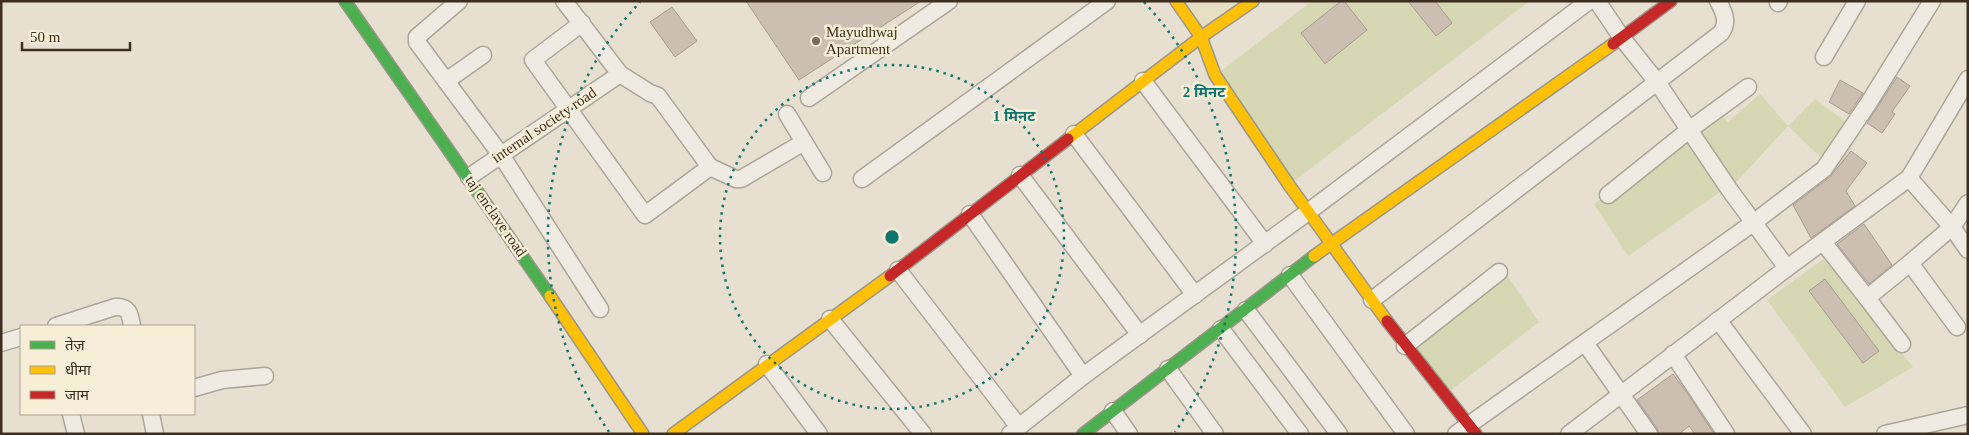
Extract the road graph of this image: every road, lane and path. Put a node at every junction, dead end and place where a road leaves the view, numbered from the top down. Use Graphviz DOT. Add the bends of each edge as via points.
graph roads {
  1 [pos="345,1"];
  2 [pos="459,1"];
  3 [pos="564,1"];
  4 [pos="949,1"];
  5 [pos="1107,1"];
  6 [pos="1176,1"];
  7 [pos="1253,1"];
  8 [pos="1589,1"];
  9 [pos="1597,1"];
  10 [pos="1671,1"];
  11 [pos="1718,1"];
  12 [pos="1858,1"];
  13 [pos="1932,1"];
  14 [pos="582,23"];
  15 [pos="1201,37"];
  16 [pos="1622,38"];
  17 [pos="483,54"];
  18 [pos="1824,57"];
  19 [pos="620,74"];
  20 [pos="1968,79"];
  21 [pos="446,81"];
  22 [pos="1143,81"];
  23 [pos="1657,82"];
  24 [pos="1748,88"];
  25 [pos="809,98"];
  26 [pos="568,108"];
  27 [pos="787,114"];
  28 [pos="1689,130"];
  29 [pos="1074,134"];
  30 [pos="804,142"];
  31 [pos="501,155"];
  32 [pos="710,167"];
  33 [pos="823,173"];
  34 [pos="1020,176"];
  35 [pos="469,177"];
  36 [pos="862,178"];
  37 [pos="1909,178"];
  38 [pos="1608,195"];
  39 [pos="1968,203"];
  40 [pos="1308,212"];
  41 [pos="970,214"];
  42 [pos="1753,223"];
  43 [pos="1952,228"];
  44 [pos="1823,242"];
  45 [pos="1331,243"];
  46 [pos="1265,244"];
  47 [pos="1968,250"];
  48 [pos="1910,263"];
  49 [pos="1787,268"];
  50 [pos="898,270"];
  51 [pos="1499,272"];
  52 [pos="1290,275"];
  53 [pos="1195,295"];
  54 [pos="1867,298"];
  55 [pos="1372,300"];
  56 [pos="600,309"];
  57 [pos="1246,310"];
  58 [pos="830,318"];
  59 [pos="1718,320"];
  60 [pos="59,325"];
  61 [pos="132,325"];
  62 [pos="1957,327"];
  63 [pos="1221,329"];
  64 [pos="1140,335"];
  65 [pos="20,337"];
  66 [pos="1,343"];
  67 [pos="1585,343"];
  68 [pos="1902,344"];
  69 [pos="1405,346"];
  70 [pos="1673,354"];
  71 [pos="767,364"];
  72 [pos="1168,369"];
  73 [pos="265,376"];
  74 [pos="1083,376"];
  75 [pos="195,388"];
  76 [pos="1622,395"];
  77 [pos="1112,411"];
  78 [pos="71,415"];
  79 [pos="151,415"];
  80 [pos="1968,415"];
  81 [pos="1015,430"];
  82 [pos="1467,431"];
  83 [pos="76,434"];
  84 [pos="155,434"];
  85 [pos="642,434"];
  86 [pos="673,434"];
  87 [pos="819,434"];
  88 [pos="923,434"];
  89 [pos="1083,434"];
  90 [pos="1129,434"];
  91 [pos="1215,434"];
  92 [pos="1300,434"];
  93 [pos="1339,434"];
  94 [pos="1406,434"];
  95 [pos="1569,434"];
  96 [pos="1649,434"];
  97 [pos="1726,434"];
  98 [pos="1803,434"];
  99 [pos="1885,434"];
  1 -- 35 [label="street, taj enclave road"];
  2 -- 21 [label="street" via="416,39"];
  3 -- 14 [label="street"];
  4 -- 25 [label="street"];
  5 -- 36 [label="street"];
  6 -- 15 [label="street"];
  7 -- 15 [label="street"];
  8 -- 40 [label="street"];
  9 -- 16 [label="street"];
  10 -- 16 [label="street"];
  11 -- 23 [label="street" via="1726,19 1721,33"];
  12 -- 18 [label="street"];
  13 -- 42 [label="street" via="1824,169"];
  14 -- 19 [label="street"];
  14 -- 26 [label="street" via="533,60"];
  15 -- 22 [label="street"];
  15 -- 40 [label="street" via="1214,75"];
  16 -- 23 [label="street"];
  16 -- 45 [label="street"];
  17 -- 21 [label="street"];
  19 -- 26 [label="street, internal society road"];
  19 -- 32 [label="street" via="658,96"];
  20 -- 37 [label="street"];
  21 -- 31 [label="street"];
  22 -- 29 [label="street"];
  22 -- 46 [label="street"];
  23 -- 28 [label="street"];
  23 -- 55 [label="street"];
  24 -- 28 [label="street"];
  26 -- 31 [label="street, internal society road"];
  26 -- 32 [label="street" via="645,215"];
  27 -- 30 [label="street"];
  28 -- 38 [label="street"];
  28 -- 42 [label="street"];
  29 -- 34 [label="street"];
  29 -- 53 [label="street"];
  30 -- 32 [label="street" via="741,179"];
  30 -- 33 [label="street"];
  31 -- 35 [label="street, internal society road"];
  31 -- 56 [label="street"];
  34 -- 41 [label="street"];
  34 -- 64 [label="street"];
  35 -- 85 [label="street, taj enclave road"];
  37 -- 43 [label="street"];
  37 -- 44 [label="street"];
  39 -- 43 [label="street"];
  40 -- 45 [label="street"];
  40 -- 46 [label="street"];
  41 -- 50 [label="street"];
  41 -- 74 [label="street"];
  42 -- 49 [label="street"];
  42 -- 67 [label="street"];
  43 -- 47 [label="street"];
  43 -- 48 [label="street"];
  44 -- 49 [label="street"];
  44 -- 54 [label="street"];
  45 -- 52 [label="street"];
  45 -- 55 [label="street"];
  46 -- 53 [label="street"];
  48 -- 54 [label="street"];
  48 -- 62 [label="street"];
  49 -- 59 [label="street"];
  50 -- 58 [label="street"];
  50 -- 81 [label="street"];
  51 -- 69 [label="street"];
  52 -- 57 [label="street"];
  52 -- 94 [label="street"];
  53 -- 64 [label="street"];
  54 -- 68 [label="street"];
  55 -- 69 [label="street"];
  57 -- 63 [label="street"];
  57 -- 93 [label="street"];
  58 -- 71 [label="street"];
  58 -- 88 [label="street"];
  59 -- 70 [label="street"];
  59 -- 98 [label="street"];
  60 -- 61 [label="street" via="115,306 126,308"];
  63 -- 72 [label="street"];
  63 -- 92 [label="street"];
  64 -- 74 [label="street"];
  65 -- 66 [label="street"];
  67 -- 76 [label="street"];
  67 -- 82 [label="street"];
  69 -- 82 [label="street"];
  70 -- 76 [label="street"];
  70 -- 97 [label="street"];
  71 -- 86 [label="street"];
  71 -- 87 [label="street"];
  72 -- 77 [label="street"];
  72 -- 91 [label="street"];
  73 -- 75 [label="street" via="222,380"];
  74 -- 81 [label="street"];
  76 -- 95 [label="street"];
  76 -- 96 [label="street"];
  77 -- 89 [label="street"];
  77 -- 90 [label="street"];
  78 -- 83 [label="street"];
  79 -- 84 [label="street"];
  80 -- 99 [label="street"];
}
